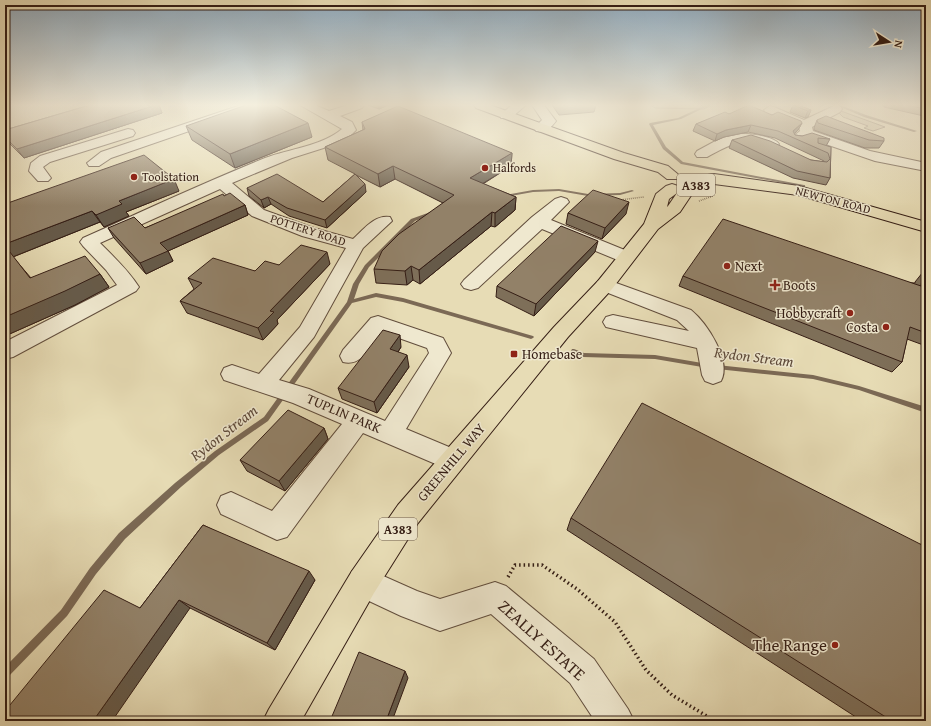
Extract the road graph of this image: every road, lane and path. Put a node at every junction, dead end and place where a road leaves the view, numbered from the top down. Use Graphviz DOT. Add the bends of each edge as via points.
graph roads {
  1 [pos="108,139"];
  2 [pos="144,139"];
  3 [pos="163,139"];
  4 [pos="335,139"];
  5 [pos="572,139"];
  6 [pos="735,139"];
  7 [pos="754,139"];
  8 [pos="793,139"];
  9 [pos="826,139"];
  10 [pos="147,145"];
  11 [pos="702,154"];
  12 [pos="100,159"];
  13 [pos="926,167"];
  14 [pos="43,178"];
  15 [pos="222,182"];
  16 [pos="681,184"];
  17 [pos="646,197"];
  18 [pos="613,200"];
  19 [pos="561,202"];
  20 [pos="384,221"];
  21 [pos="538,221"];
  22 [pos="926,226"];
  23 [pos="356,245"];
  24 [pos="626,257"];
  25 [pos="471,284"];
  26 [pos="605,285"];
  27 [pos="613,322"];
  28 [pos="5,351"];
  29 [pos="351,356"];
  30 [pos="232,374"];
  31 [pos="263,384"];
  32 [pos="359,420"];
  33 [pos="391,433"];
  34 [pos="452,460"];
  35 [pos="231,505"];
  36 [pos="362,582"];
  37 [pos="495,597"];
  38 [pos="281,721"];
  39 [pos="616,721"];
  40 [pos="715,721"];
  1 -- 14 [label="street" via="45,159 36,166 36,171"];
  2 -- 10 [label="street"];
  3 -- 10 [label="street"];
  4 -- 15 [label="street"];
  5 -- 16 [label="main road, NEWTON ROAD / A383" via="642,164 648,173"];
  6 -- 11 [label="street"];
  7 -- 8 [label="street" via="783,147"];
  9 -- 13 [label="street" via="846,149 887,161"];
  10 -- 12 [label="street"];
  15 -- 23 [label="street, POTTERY ROAD" via="258,212 308,232"];
  15 -- 28 [label="street" via="89,242 129,287"];
  16 -- 22 [label="main road, NEWTON ROAD" via="721,186 738,183 799,191"];
  16 -- 24 [label="main road, GREENHILL WAY / A383" via="674,210 652,225"];
  17 -- 18 [label="path"];
  19 -- 21 [label="street"];
  20 -- 23 [label="street, POTTERY ROAD"];
  21 -- 24 [label="street"];
  21 -- 25 [label="street"];
  23 -- 31 [label="street, POTTERY ROAD" via="307,332"];
  24 -- 26 [label="main road, GREENHILL WAY / A383"];
  26 -- 27 [label="street" via="684,315 698,328 710,359"];
  26 -- 34 [label="main road, GREENHILL WAY / A383" via="561,332"];
  29 -- 33 [label="street" via="378,323 435,343 440,353"];
  30 -- 31 [label="street, TUPLIN PARK"];
  31 -- 32 [label="street, TUPLIN PARK" via="301,396"];
  32 -- 33 [label="street, TUPLIN PARK"];
  32 -- 35 [label="street" via="277,527"];
  33 -- 34 [label="street, TUPLIN PARK"];
  34 -- 36 [label="main road, GREENHILL WAY / A383" via="408,514"];
  36 -- 37 [label="street, ZEALLY ESTATE" via="440,615"];
  36 -- 38 [label="main road, GREENHILL WAY / A383"];
  37 -- 39 [label="street, ZEALLY ESTATE" via="582,671"];
  37 -- 40 [label="path" via="516,565 542,565 577,589 615,622 646,670 672,695"];
}
